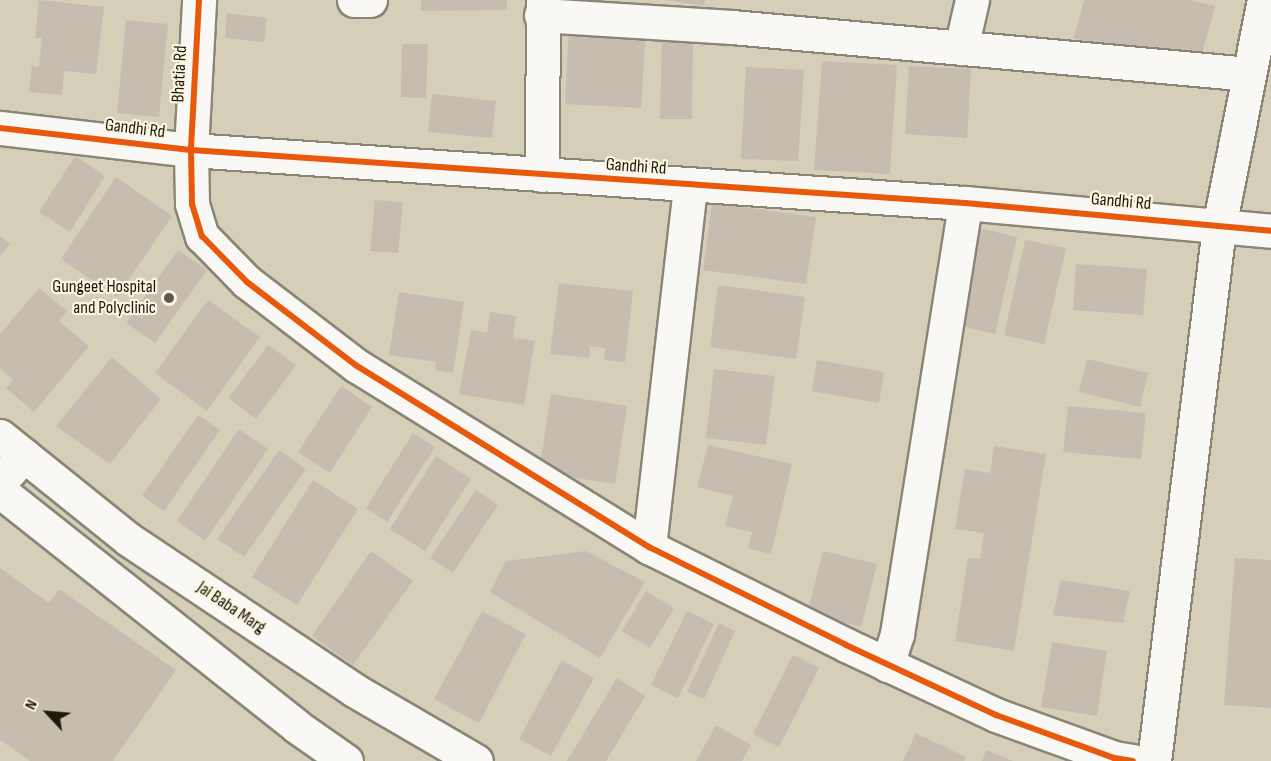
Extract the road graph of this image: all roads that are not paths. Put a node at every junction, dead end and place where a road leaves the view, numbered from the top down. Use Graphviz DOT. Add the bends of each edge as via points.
graph roads {
  1 [pos="199,0"];
  2 [pos="354,0"];
  3 [pos="370,0"];
  4 [pos="972,0"];
  5 [pos="1264,0"];
  6 [pos="542,8"];
  7 [pos="961,48"];
  8 [pos="1249,74"];
  9 [pos="0,128"];
  10 [pos="191,150"];
  11 [pos="542,175"];
  12 [pos="690,186"];
  13 [pos="964,203"];
  14 [pos="1219,227"];
  15 [pos="1271,231"];
  16 [pos="12,446"];
  17 [pos="0,482"];
  18 [pos="0,491"];
  19 [pos="649,547"];
  20 [pos="887,665"];
  21 [pos="442,753"];
  22 [pos="346,761"];
  23 [pos="476,761"];
  24 [pos="1133,761"];
  25 [pos="1154,761"];
  1 -- 10 [label="street, Bhatia Rd"];
  2 -- 3 [label="street"];
  4 -- 7 [label="street"];
  5 -- 8 [label="street"];
  6 -- 7 [label="street"];
  6 -- 11 [label="street"];
  7 -- 8 [label="street"];
  8 -- 14 [label="street"];
  9 -- 10 [label="street, Gandhi Rd"];
  10 -- 11 [label="street, Gandhi Rd"];
  10 -- 19 [label="street, Bhatia Rd" via="192,204 202,236 247,282 357,366"];
  11 -- 12 [label="street, Gandhi Rd"];
  12 -- 13 [label="street, Gandhi Rd"];
  12 -- 19 [label="street"];
  13 -- 14 [label="street, Gandhi Rd"];
  13 -- 20 [label="street" via="897,633"];
  14 -- 15 [label="street, Gandhi Rd"];
  14 -- 25 [label="street"];
  16 -- 17 [label="street"];
  16 -- 21 [label="street, Jai Baba Marg" via="128,539"];
  18 -- 22 [label="street" via="296,726"];
  19 -- 20 [label="street, Bhatia Rd"];
  20 -- 24 [label="street, Bhatia Rd" via="996,715 1114,758"];
  21 -- 23 [label="street, Jai Baba Marg"];
}
